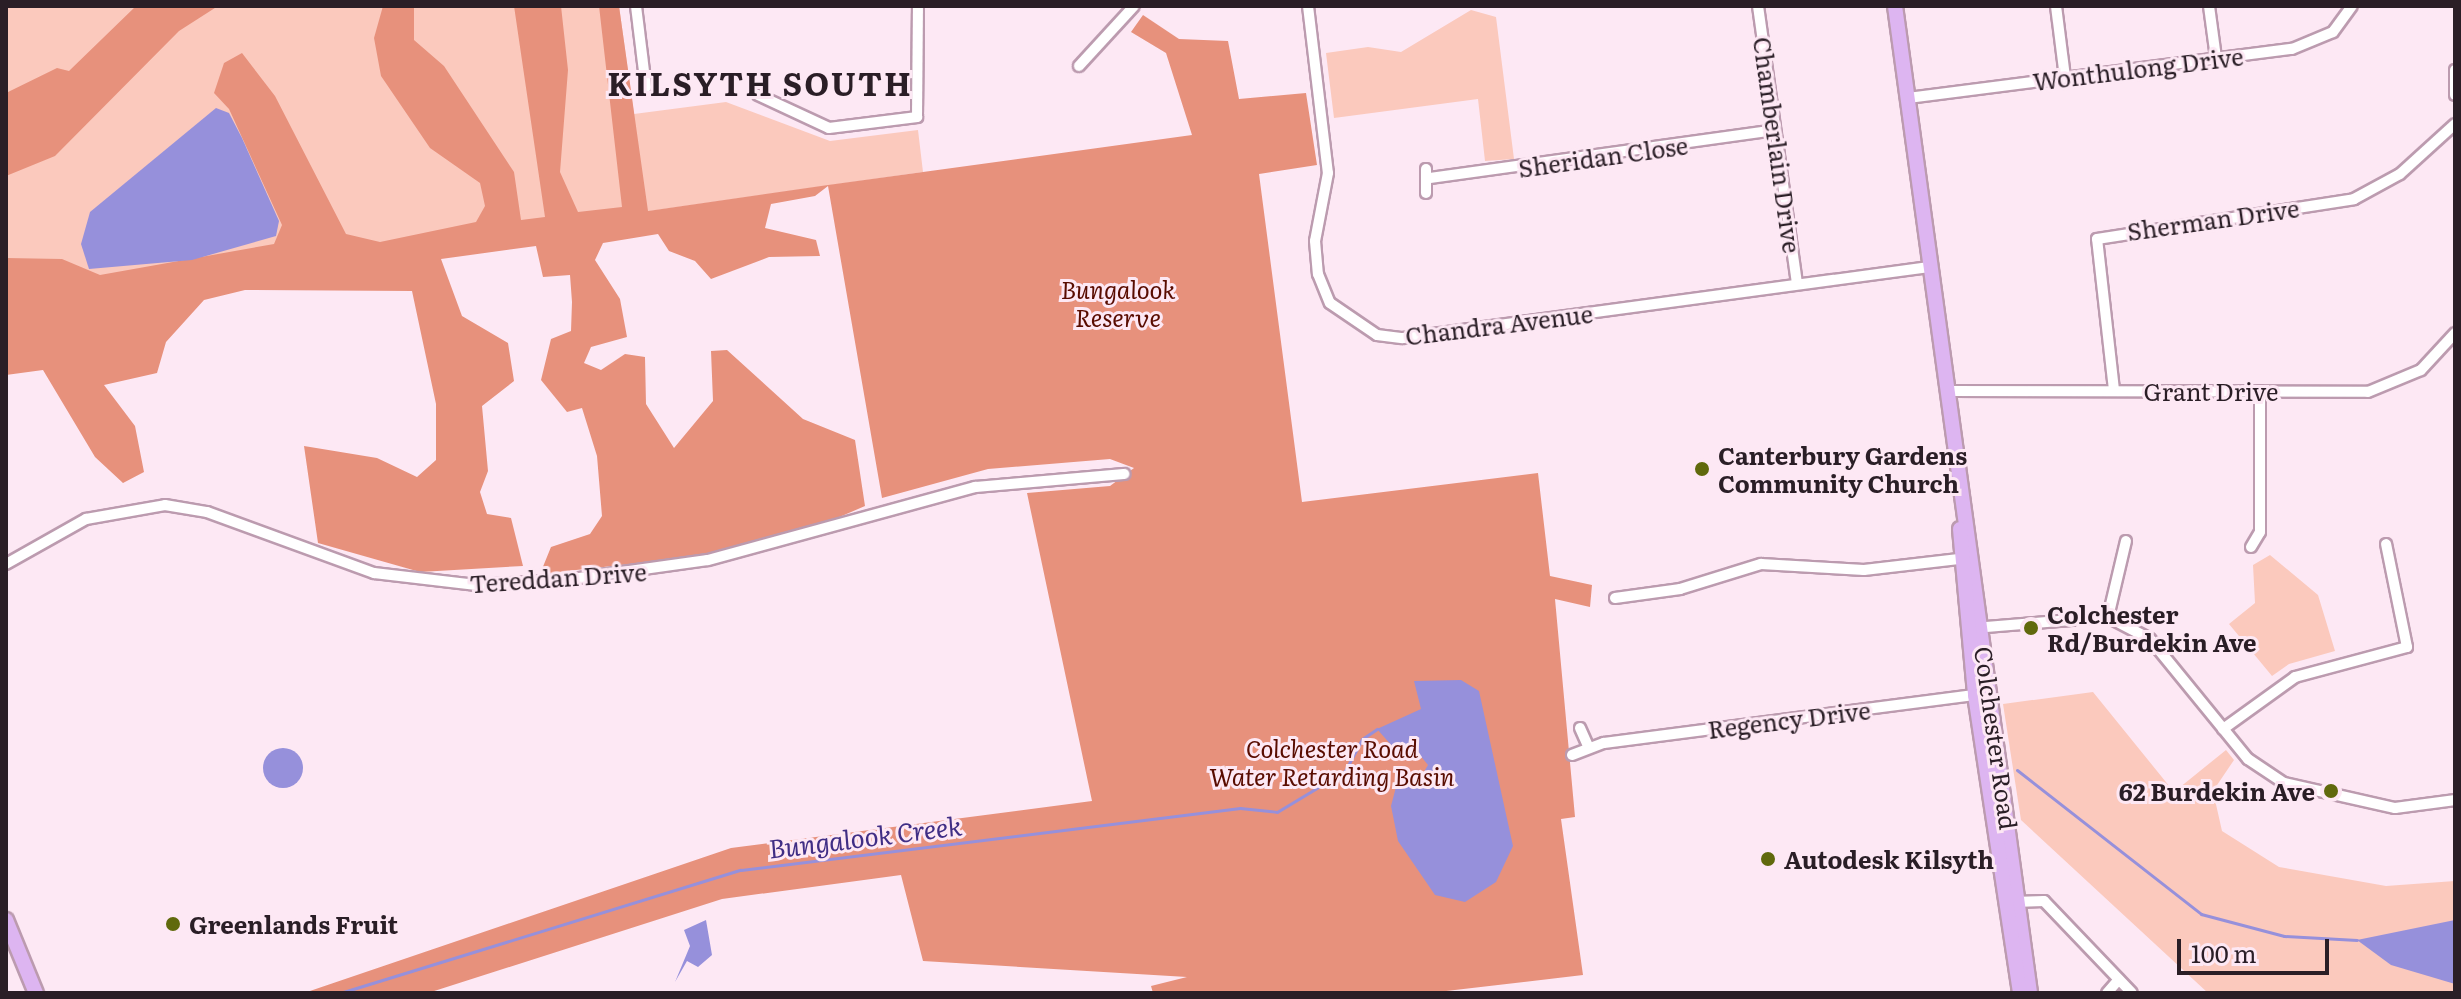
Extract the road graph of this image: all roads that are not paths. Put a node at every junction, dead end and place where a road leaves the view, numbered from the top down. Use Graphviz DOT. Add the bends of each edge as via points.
graph roads {
  1 [pos="636,6"];
  2 [pos="918,6"];
  3 [pos="1134,6"];
  4 [pos="1308,6"];
  5 [pos="1758,6"];
  6 [pos="1895,6"];
  7 [pos="2056,6"];
  8 [pos="2209,6"];
  9 [pos="2352,6"];
  10 [pos="2216,58"];
  11 [pos="1079,66"];
  12 [pos="2455,70"];
  13 [pos="2065,77"];
  14 [pos="646,87"];
  15 [pos="758,95"];
  16 [pos="2455,95"];
  17 [pos="1908,98"];
  18 [pos="2455,124"];
  19 [pos="1775,130"];
  20 [pos="1426,193"];
  21 [pos="1929,267"];
  22 [pos="1797,283"];
  23 [pos="2455,333"];
  24 [pos="2114,390"];
  25 [pos="1947,391"];
  26 [pos="2260,391"];
  27 [pos="1124,474"];
  28 [pos="2126,541"];
  29 [pos="2386,544"];
  30 [pos="2251,547"];
  31 [pos="1966,558"];
  32 [pos="6,564"];
  33 [pos="1615,598"];
  34 [pos="2108,617"];
  35 [pos="1975,628"];
  36 [pos="1982,694"];
  37 [pos="1580,728"];
  38 [pos="2223,729"];
  39 [pos="1588,746"];
  40 [pos="1572,755"];
  41 [pos="2455,800"];
  42 [pos="2013,902"];
  43 [pos="6,920"];
  44 [pos="2119,979"];
  45 [pos="36,993"];
  46 [pos="2020,993"];
  47 [pos="2030,993"];
  48 [pos="2107,993"];
  49 [pos="2132,993"];
  1 -- 14 [label="street"];
  2 -- 15 [label="street" via="922,109 908,119 829,128"];
  3 -- 11 [label="street"];
  4 -- 22 [label="street, Chandra Avenue" via="1328,173 1315,258 1330,303 1355,325 1403,338"];
  5 -- 19 [label="street, Chamberlain Drive"];
  6 -- 17 [label="main road, Colchester Road"];
  7 -- 13 [label="street"];
  8 -- 10 [label="street"];
  9 -- 10 [label="street, Wonthulong Drive" via="2333,32 2307,46"];
  10 -- 13 [label="street, Wonthulong Drive"];
  12 -- 16 [label="street"];
  13 -- 17 [label="street, Wonthulong Drive"];
  17 -- 21 [label="main road, Colchester Road"];
  18 -- 24 [label="street, Sherman Drive" via="2400,174 2354,199 2097,239"];
  19 -- 20 [label="street, Sheridan Close" via="1428,174"];
  19 -- 22 [label="street, Chamberlain Drive"];
  21 -- 22 [label="street, Chandra Avenue"];
  21 -- 25 [label="main road, Colchester Road"];
  23 -- 26 [label="street, Grant Drive" via="2421,370 2390,388"];
  24 -- 25 [label="street, Grant Drive"];
  24 -- 26 [label="street, Grant Drive"];
  25 -- 31 [label="main road, Colchester Road"];
  26 -- 30 [label="street" via="2260,532"];
  27 -- 32 [label="street, Tereddan Drive" via="975,487 718,558 565,580 476,585 374,573 207,512 165,505 86,519"];
  28 -- 34 [label="street"];
  29 -- 38 [label="street" via="2407,647 2295,677"];
  31 -- 33 [label="street" via="1864,570 1761,564 1680,589"];
  31 -- 35 [label="main road, Colchester Road"];
  34 -- 35 [label="street"];
  34 -- 38 [label="street" via="2150,639"];
  35 -- 36 [label="main road, Colchester Road"];
  36 -- 39 [label="street, Regency Drive"];
  36 -- 42 [label="main road, Colchester Road"];
  37 -- 39 [label="street"];
  38 -- 41 [label="street" via="2261,769 2310,794 2395,808"];
  39 -- 40 [label="street, Regency Drive"];
  42 -- 44 [label="street" via="2044,901"];
  42 -- 46 [label="main road, Colchester Road"];
  42 -- 47 [label="main road, Colchester Road"];
  43 -- 45 [label="main road"];
  44 -- 48 [label="street"];
  44 -- 49 [label="street"];
}
